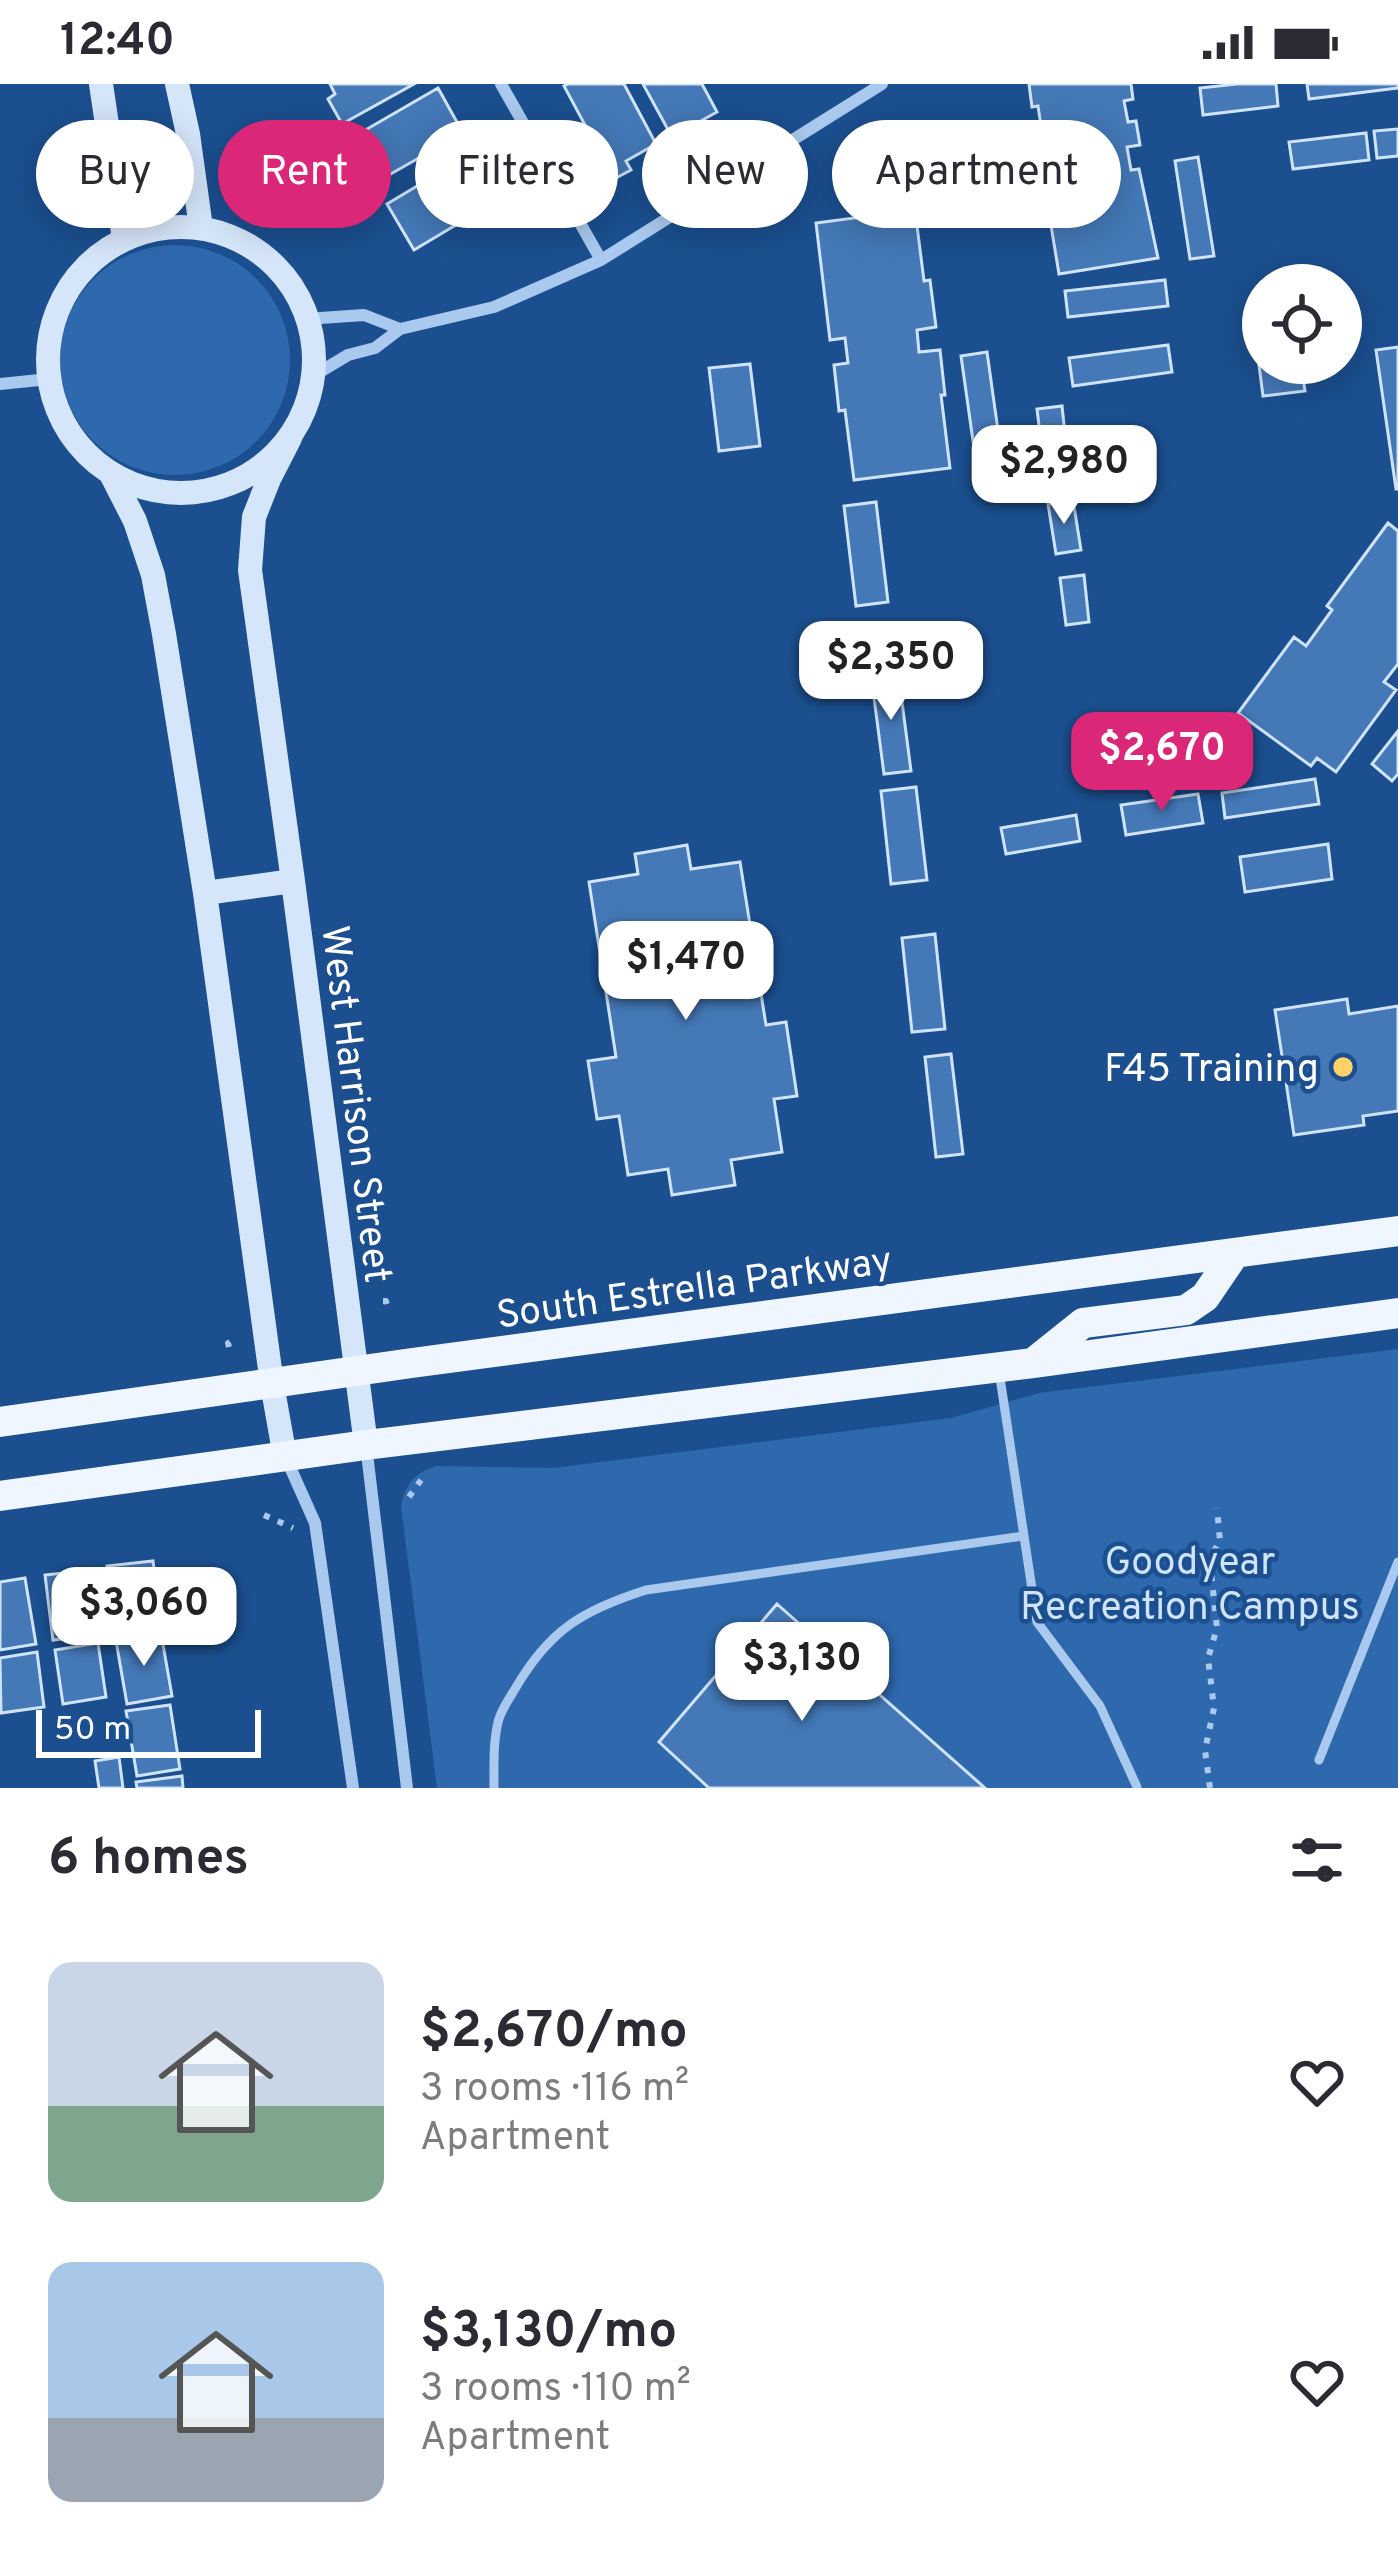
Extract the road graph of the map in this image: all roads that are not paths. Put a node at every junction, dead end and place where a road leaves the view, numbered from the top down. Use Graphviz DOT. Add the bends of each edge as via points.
graph roads {
  1 [pos="101,84"];
  2 [pos="177,84"];
  3 [pos="501,84"];
  4 [pos="882,84"];
  5 [pos="201,227"];
  6 [pos="124,239"];
  7 [pos="601,260"];
  8 [pos="306,319"];
  9 [pos="400,329"];
  10 [pos="313,376"];
  11 [pos="49,379"];
  12 [pos="0,384"];
  13 [pos="290,438"];
  14 [pos="111,474"];
  15 [pos="293,881"];
  16 [pos="205,893"];
  17 [pos="1398,1232"];
  18 [pos="1235,1253"];
  19 [pos="1398,1313"];
  20 [pos="1033,1363"];
  21 [pos="998,1366"];
  22 [pos="356,1371"];
  23 [pos="272,1384"];
  24 [pos="0,1422"];
  25 [pos="366,1445"];
  26 [pos="285,1457"];
  27 [pos="0,1496"];
  28 [pos="1023,1536"];
  29 [pos="1398,1562"];
  30 [pos="1319,1760"];
  31 [pos="1137,1787"];
  32 [pos="352,1788"];
  33 [pos="407,1788"];
  34 [pos="494,1788"];
  1 -- 6 [label="street"];
  2 -- 5 [label="street"];
  3 -- 7 [label="street"];
  4 -- 7 [label="street"];
  5 -- 6 [label="street" via="161,227"];
  5 -- 8 [label="street" via="241,240 276,266"];
  6 -- 11 [label="street" via="89,262 63,297 49,337"];
  7 -- 9 [label="street" via="494,307"];
  8 -- 9 [label="street" via="364,315"];
  8 -- 10 [label="street"];
  9 -- 10 [label="street"];
  10 -- 13 [label="street"];
  11 -- 12 [label="street"];
  11 -- 14 [label="street" via="60,417"];
  13 -- 14 [label="street" via="227,486 188,494 148,490"];
  13 -- 15 [label="street, West Harrison Street" via="254,518 250,569"];
  14 -- 16 [label="street" via="153,575"];
  15 -- 16 [label="street"];
  15 -- 22 [label="street, West Harrison Street"];
  16 -- 23 [label="street"];
  17 -- 18 [label="main road, South Estrella Parkway"];
  18 -- 20 [label="main road" via="1186,1310 1083,1323"];
  18 -- 22 [label="main road, South Estrella Parkway"];
  19 -- 20 [label="main road"];
  20 -- 21 [label="main road"];
  21 -- 25 [label="main road"];
  21 -- 28 [label="lane"];
  22 -- 23 [label="main road, South Estrella Parkway"];
  22 -- 25 [label="street, West Harrison Street"];
  23 -- 24 [label="main road, South Estrella Parkway"];
  23 -- 26 [label="street"];
  25 -- 26 [label="main road"];
  25 -- 33 [label="street, West Harrison Street"];
  26 -- 27 [label="main road"];
  26 -- 32 [label="street" via="314,1522"];
  28 -- 31 [label="lane" via="1037,1622 1100,1706"];
  28 -- 34 [label="lane" via="608,1602 570,1621 529,1665 499,1717"];
  29 -- 30 [label="lane"];
}
